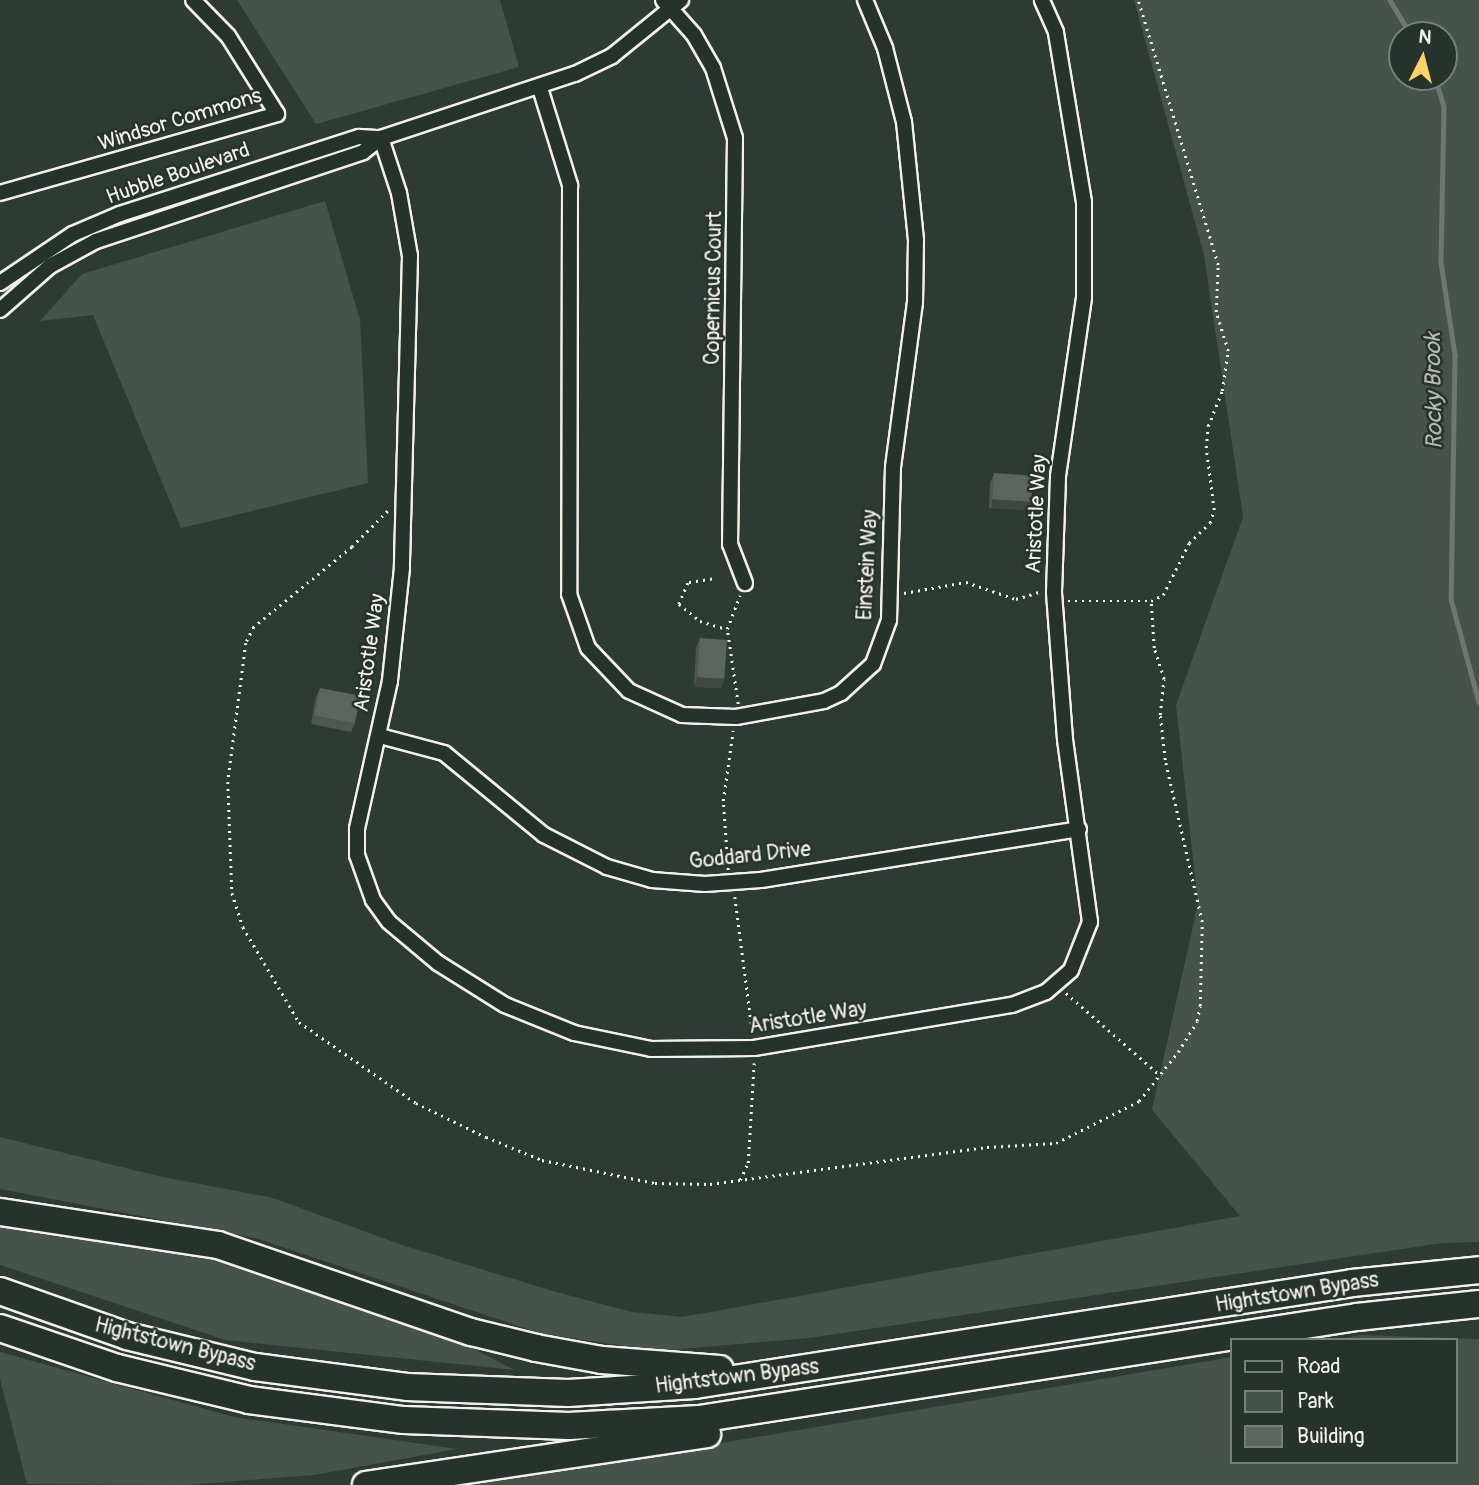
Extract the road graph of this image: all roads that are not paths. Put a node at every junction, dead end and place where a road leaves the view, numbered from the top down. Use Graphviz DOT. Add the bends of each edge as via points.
graph roads {
  1 [pos="193,0"];
  2 [pos="865,0"];
  3 [pos="1042,0"];
  4 [pos="672,3"];
  5 [pos="540,88"];
  6 [pos="382,138"];
  7 [pos="0,193"];
  8 [pos="0,283"];
  9 [pos="15,293"];
  10 [pos="0,303"];
  11 [pos="0,310"];
  12 [pos="745,583"];
  13 [pos="380,736"];
  14 [pos="1079,829"];
  15 [pos="0,1212"];
  16 [pos="1479,1270"];
  17 [pos="0,1291"];
  18 [pos="1479,1304"];
  19 [pos="5,1330"];
  20 [pos="844,1363"];
  21 [pos="968,1379"];
  22 [pos="366,1485"];
  1 -- 7 [label="street, Windsor Commons" via="228,36 277,114"];
  2 -- 5 [label="street, Einstein Way" via="897,88 916,240 911,345 893,467 890,593 883,645 873,664 841,693 806,705 736,717 674,713 629,691 601,666 576,620 569,594 568,533 571,195"];
  3 -- 14 [label="street, Aristotle Way" via="1056,32 1076,147 1087,251 1058,477 1054,596 1063,726"];
  4 -- 5 [label="street, Hubble Boulevard" via="612,56"];
  4 -- 12 [label="street, Copernicus Court" via="713,68 735,138 730,544"];
  5 -- 6 [label="street, Hubble Boulevard"];
  6 -- 8 [label="street, Hubble Boulevard" via="359,137 120,214 73,234"];
  6 -- 9 [label="street, Hubble Boulevard" via="363,152 96,241 50,266"];
  6 -- 13 [label="street, Aristotle Way" via="399,193 410,256 402,568"];
  9 -- 10 [label="street, Hubble Boulevard"];
  9 -- 11 [label="street, Hubble Boulevard"];
  13 -- 14 [label="street, Goddard Drive" via="444,753 521,818 575,854 652,880 732,883"];
  13 -- 14 [label="street, Aristotle Way" via="357,830 356,855 373,900 389,922 438,963 505,1005 574,1033 650,1049 754,1048 1034,999 1071,970 1084,947 1090,922"];
  15 -- 20 [label="highway" via="218,1245 471,1332 549,1350 718,1369"];
  16 -- 20 [label="highway, Hightstown Bypass" via="1352,1283"];
  17 -- 20 [label="highway, Hightstown Bypass" via="190,1353 320,1377 407,1387 555,1392 649,1389"];
  18 -- 21 [label="highway, Hightstown Bypass" via="1357,1317"];
  19 -- 21 [label="highway, Hightstown Bypass" via="117,1368 249,1400 379,1418 486,1426 699,1419"];
  21 -- 22 [label="highway" via="712,1433"];
}
